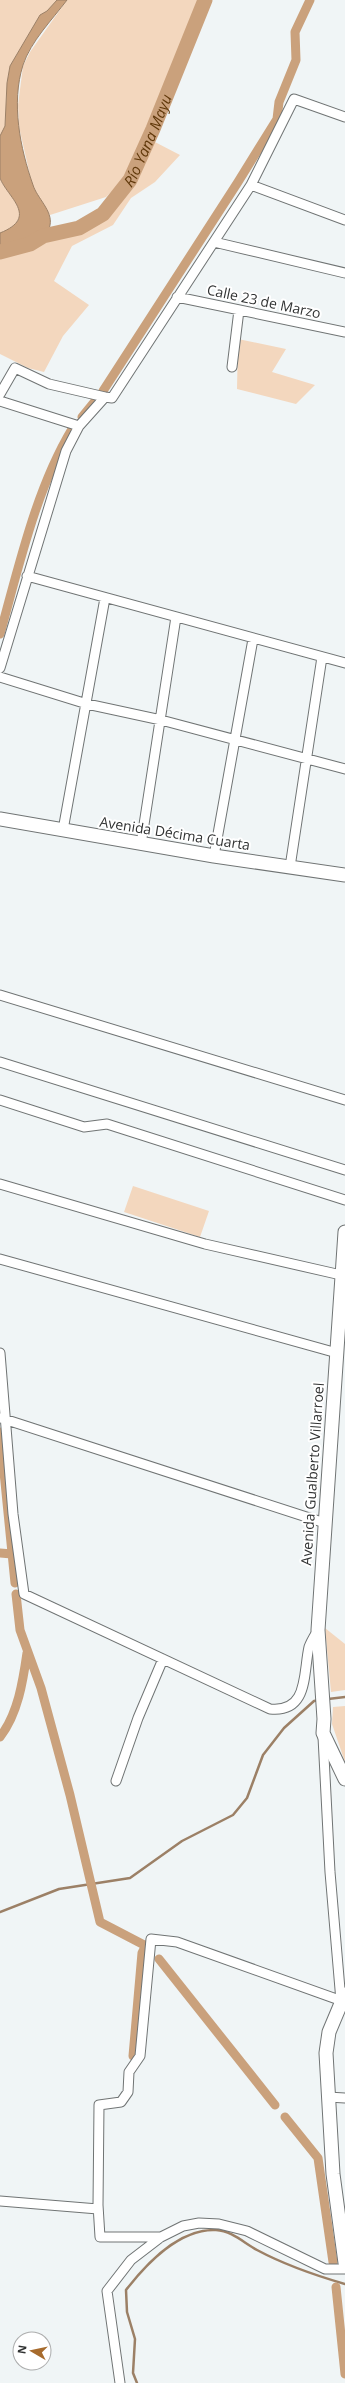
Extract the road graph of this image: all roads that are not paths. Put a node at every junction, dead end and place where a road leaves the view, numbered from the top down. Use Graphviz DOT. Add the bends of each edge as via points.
graph roads {
  1 [pos="345,117"];
  2 [pos="251,186"];
  3 [pos="345,220"];
  4 [pos="214,242"];
  5 [pos="345,272"];
  6 [pos="177,297"];
  7 [pos="239,310"];
  8 [pos="345,332"];
  9 [pos="232,366"];
  10 [pos="0,394"];
  11 [pos="105,397"];
  12 [pos="0,401"];
  13 [pos="79,426"];
  14 [pos="27,576"];
  15 [pos="105,598"];
  16 [pos="176,617"];
  17 [pos="253,638"];
  18 [pos="322,657"];
  19 [pos="345,664"];
  20 [pos="0,668"];
  21 [pos="0,677"];
  22 [pos="87,704"];
  23 [pos="161,720"];
  24 [pos="235,740"];
  25 [pos="306,760"];
  26 [pos="345,769"];
  27 [pos="0,819"];
  28 [pos="63,830"];
  29 [pos="141,844"];
  30 [pos="214,856"];
  31 [pos="290,867"];
  32 [pos="345,875"];
  33 [pos="0,995"];
  34 [pos="0,1062"];
  35 [pos="0,1100"];
  36 [pos="345,1100"];
  37 [pos="345,1170"];
  38 [pos="0,1184"];
  39 [pos="345,1200"];
  40 [pos="345,1232"];
  41 [pos="0,1259"];
  42 [pos="341,1275"];
  43 [pos="0,1353"];
  44 [pos="337,1353"];
  45 [pos="2,1393"];
  46 [pos="3,1418"];
  47 [pos="325,1523"];
  48 [pos="318,1630"];
  49 [pos="163,1659"];
  50 [pos="322,1733"];
  51 [pos="345,1779"];
  52 [pos="116,1781"];
  53 [pos="344,1999"];
  54 [pos="328,2097"];
  55 [pos="345,2098"];
  56 [pos="0,2201"];
  57 [pos="98,2209"];
  58 [pos="161,2237"];
  59 [pos="345,2263"];
  60 [pos="345,2269"];
  61 [pos="120,2383"];
  1 -- 2 [label="street" via="294,99"];
  2 -- 3 [label="street"];
  2 -- 4 [label="street"];
  4 -- 5 [label="street"];
  4 -- 6 [label="street"];
  6 -- 7 [label="street, Calle 23 de Marzo"];
  6 -- 11 [label="street" via="112,398"];
  7 -- 8 [label="street, Calle 23 de Marzo"];
  7 -- 9 [label="street"];
  10 -- 11 [label="street" via="16,368 49,384"];
  11 -- 13 [label="street"];
  12 -- 13 [label="street"];
  13 -- 14 [label="street" via="66,452"];
  14 -- 15 [label="street"];
  14 -- 20 [label="street"];
  15 -- 16 [label="street"];
  15 -- 22 [label="street"];
  16 -- 17 [label="street"];
  16 -- 23 [label="street"];
  17 -- 18 [label="street"];
  17 -- 24 [label="street"];
  18 -- 19 [label="street"];
  18 -- 25 [label="street"];
  21 -- 22 [label="street"];
  22 -- 23 [label="street"];
  22 -- 28 [label="street"];
  23 -- 24 [label="street"];
  23 -- 29 [label="street"];
  24 -- 25 [label="street"];
  24 -- 30 [label="street"];
  25 -- 26 [label="street"];
  25 -- 31 [label="street"];
  27 -- 28 [label="main road, Avenida Décima Cuarta"];
  28 -- 29 [label="main road, Avenida Décima Cuarta"];
  29 -- 30 [label="main road, Avenida Décima Cuarta"];
  30 -- 31 [label="main road, Avenida Décima Cuarta"];
  31 -- 32 [label="main road, Avenida Décima Cuarta"];
  33 -- 36 [label="street"];
  34 -- 37 [label="street"];
  35 -- 39 [label="street" via="84,1127 107,1124"];
  38 -- 42 [label="street" via="205,1244"];
  40 -- 42 [label="main road, Avenida Gualberto Villarroel"];
  41 -- 44 [label="street"];
  42 -- 44 [label="main road, Avenida Gualberto Villarroel"];
  43 -- 45 [label="street"];
  44 -- 47 [label="main road, Avenida Gualberto Villarroel"];
  45 -- 46 [label="street"];
  46 -- 47 [label="street"];
  46 -- 49 [label="street" via="24,1594"];
  47 -- 48 [label="main road, Avenida Gualberto Villarroel"];
  48 -- 49 [label="street" via="310,1646 300,1694 295,1702 279,1710 270,1709"];
  48 -- 50 [label="main road, Avenida Gualberto Villarroel" via="324,1719"];
  49 -- 52 [label="street" via="138,1718"];
  50 -- 51 [label="main road"];
  50 -- 53 [label="street" via="330,1872"];
  53 -- 54 [label="main road" via="329,2032 326,2048"];
  53 -- 57 [label="street" via="177,1942 151,1939 140,2056 129,2072 128,2092 121,2102 99,2104"];
  54 -- 55 [label="street"];
  54 -- 59 [label="main road" via="333,2174"];
  56 -- 57 [label="street"];
  57 -- 58 [label="street" via="100,2237"];
  58 -- 60 [label="street" via="183,2226 199,2223 219,2224 247,2231 325,2269"];
  58 -- 61 [label="street" via="131,2260 107,2292"];
}
